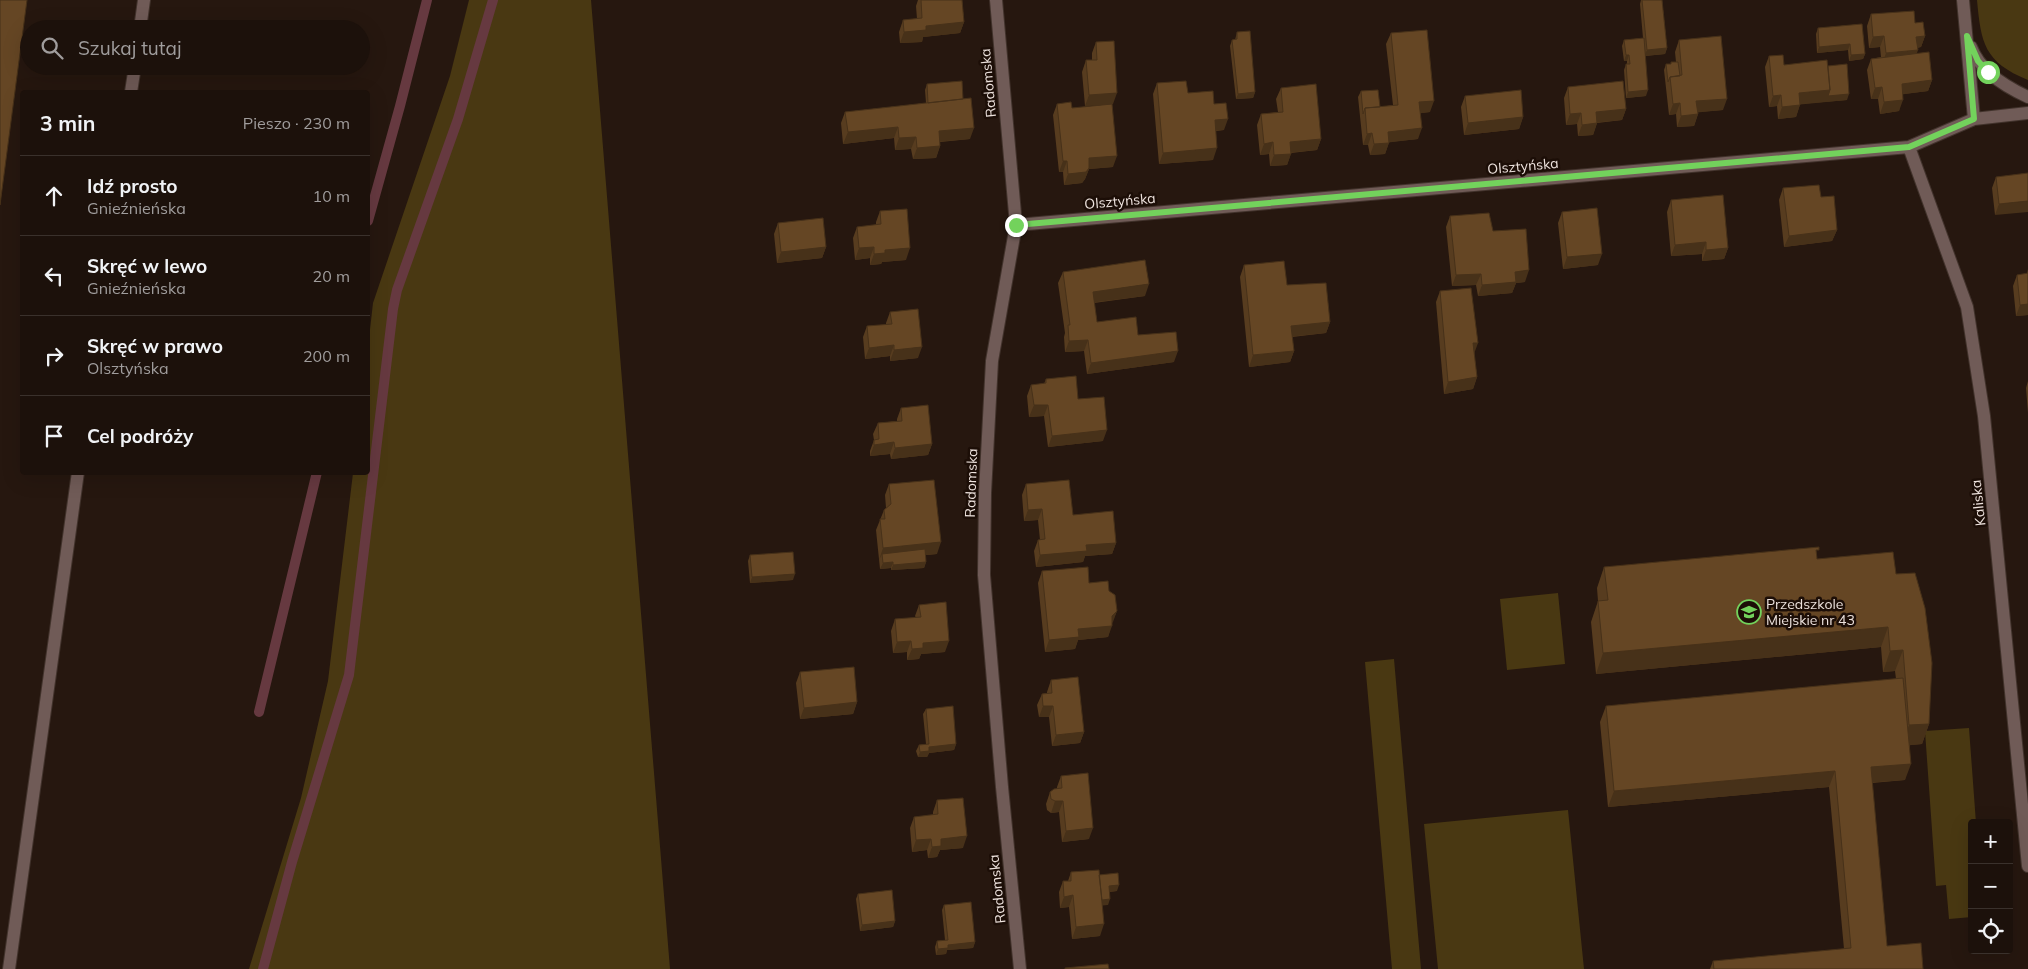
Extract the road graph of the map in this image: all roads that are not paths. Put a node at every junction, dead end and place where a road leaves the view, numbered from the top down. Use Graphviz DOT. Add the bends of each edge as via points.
graph roads {
  1 [pos="144,0"];
  2 [pos="996,0"];
  3 [pos="1963,0"];
  4 [pos="141,20"];
  5 [pos="1967,36"];
  6 [pos="134,75"];
  7 [pos="131,90"];
  8 [pos="2028,97"];
  9 [pos="2028,113"];
  10 [pos="1974,119"];
  11 [pos="1909,147"];
  12 [pos="1016,225"];
  13 [pos="78,475"];
  14 [pos="2028,866"];
  15 [pos="10,969"];
  16 [pos="1020,969"];
  1 -- 4 [label="street"];
  2 -- 12 [label="street, Radomska"];
  3 -- 5 [label="street"];
  5 -- 8 [label="street" via="1975,56 1988,72"];
  5 -- 10 [label="street"];
  6 -- 7 [label="street"];
  9 -- 10 [label="street, Olsztyńska"];
  10 -- 11 [label="street, Olsztyńska"];
  11 -- 12 [label="street, Olsztyńska"];
  11 -- 14 [label="street, Kaliska" via="1967,306 1984,416"];
  12 -- 16 [label="street, Radomska" via="992,361 984,575"];
  13 -- 15 [label="street"];
}
